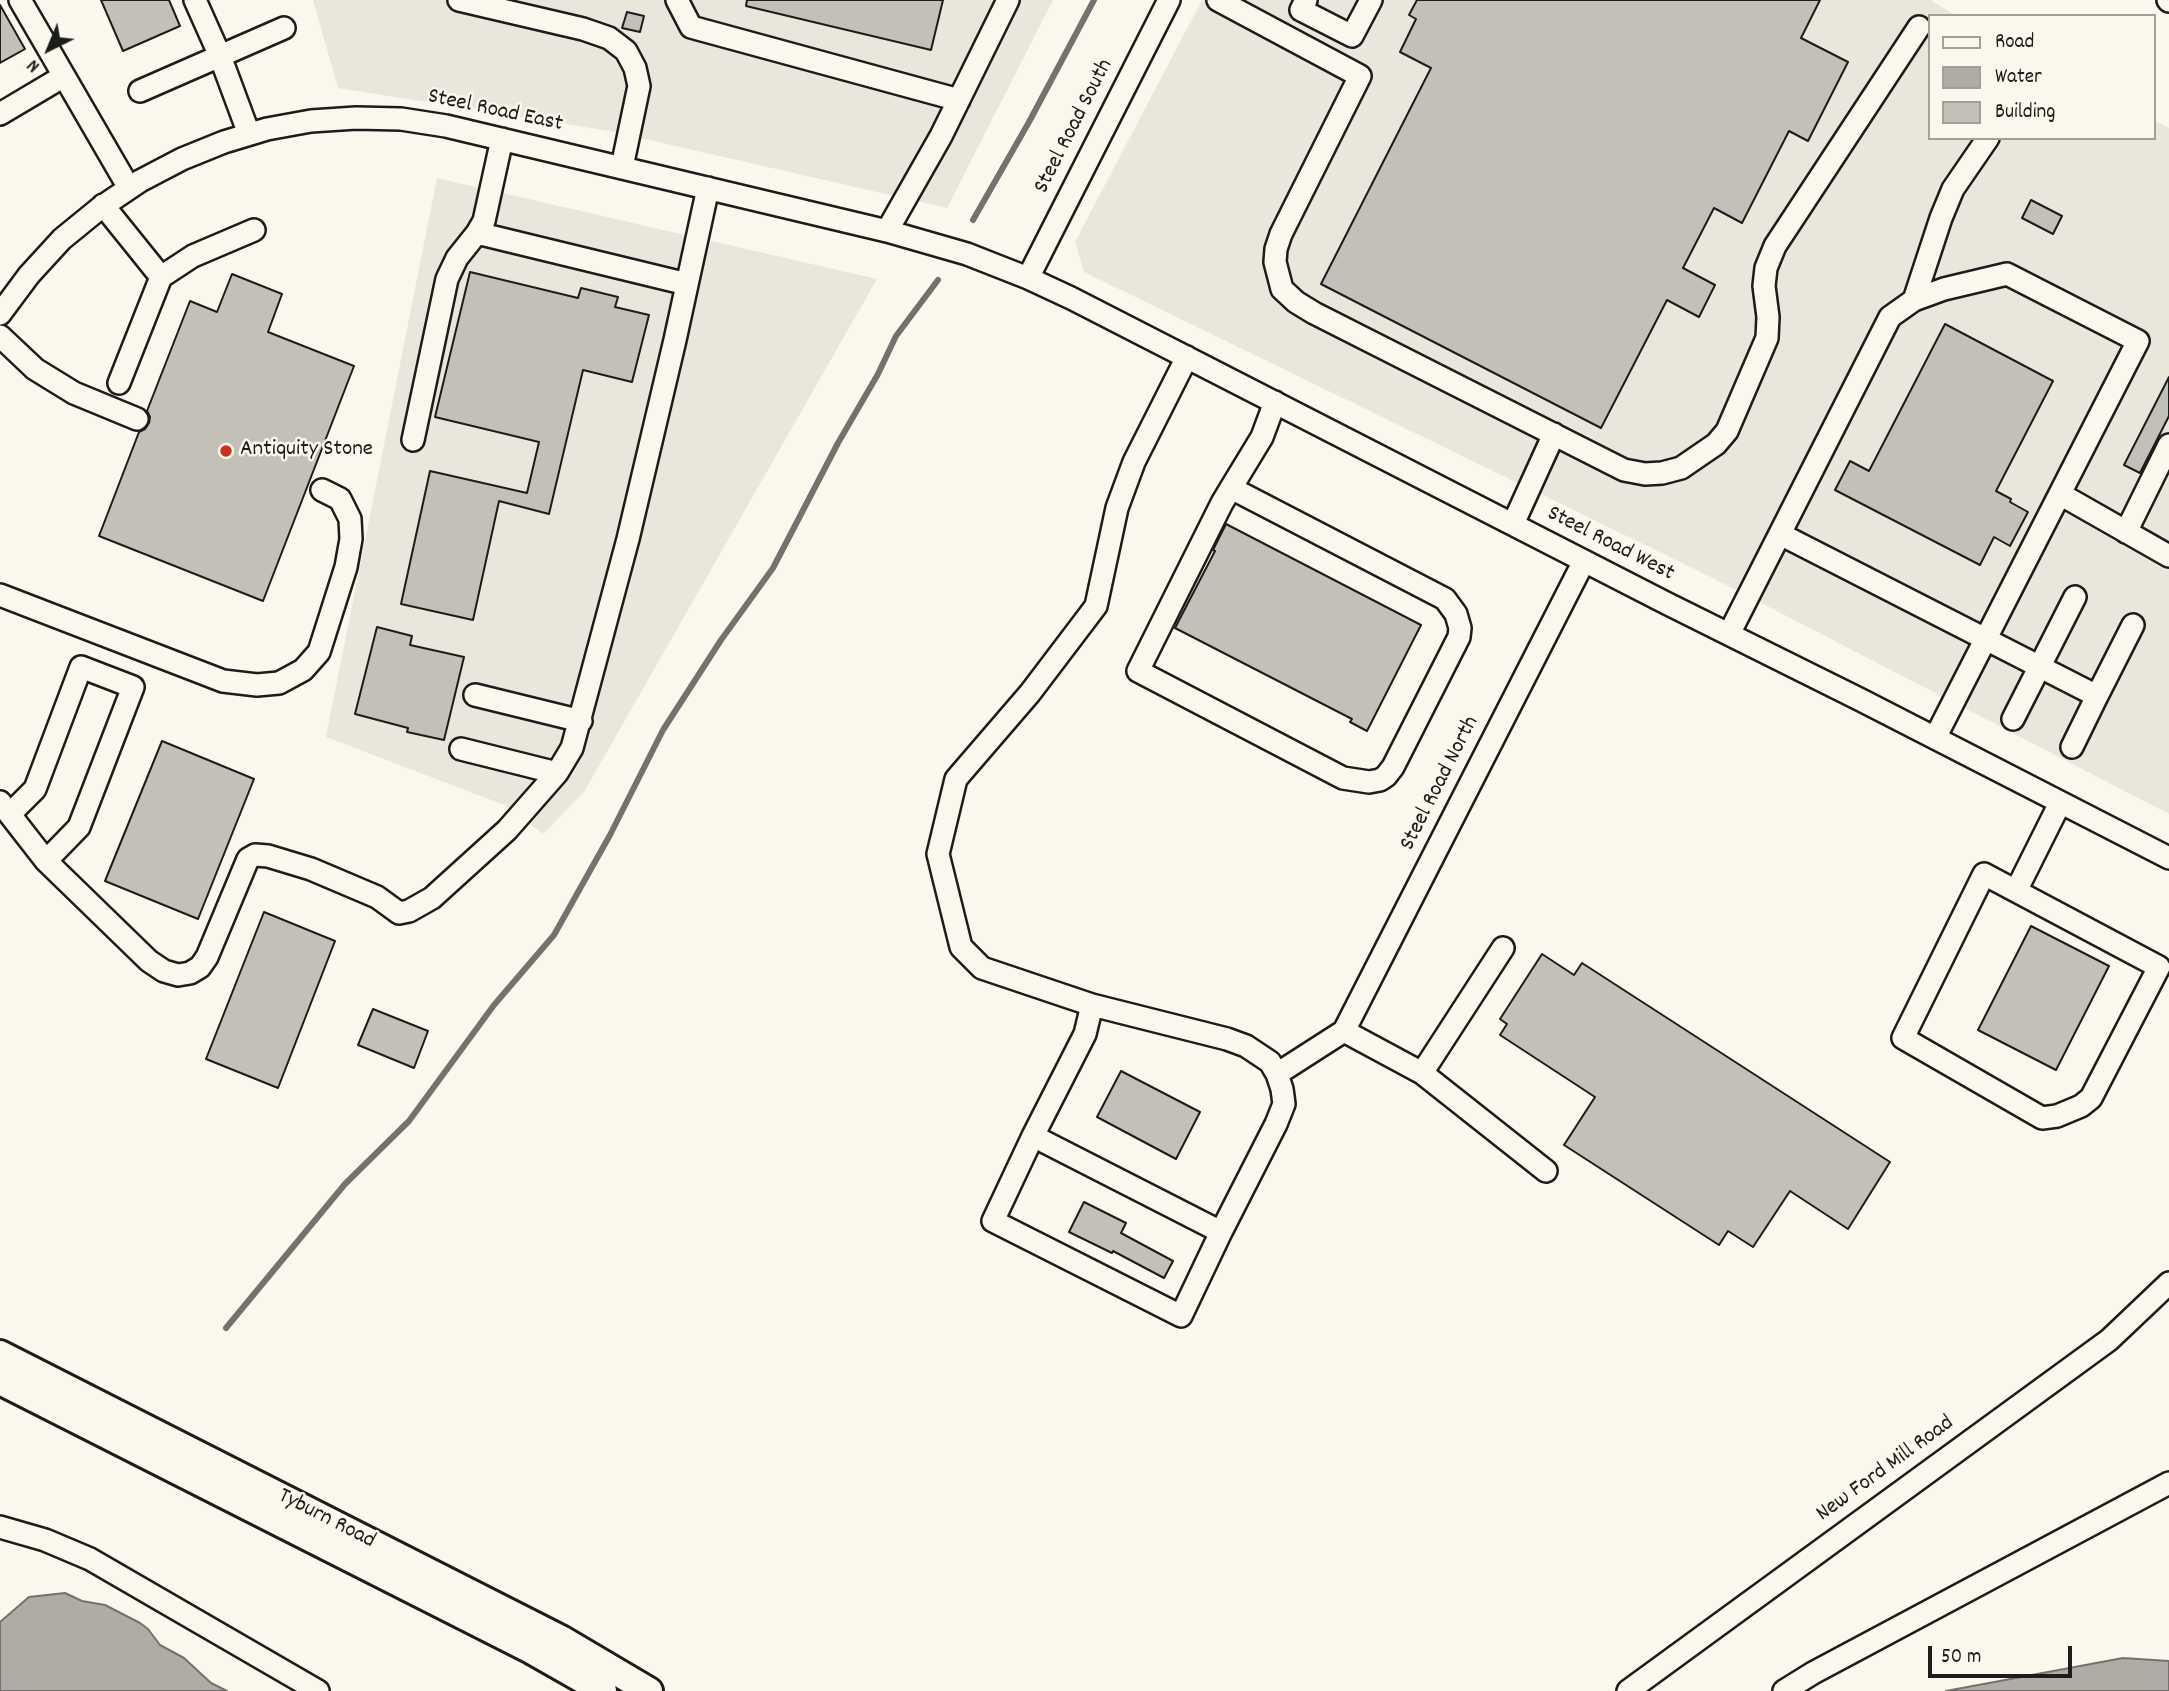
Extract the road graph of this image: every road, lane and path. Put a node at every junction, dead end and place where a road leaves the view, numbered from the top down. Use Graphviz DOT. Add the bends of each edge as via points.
graph roads {
  1 [pos="20,0"];
  2 [pos="195,0"];
  3 [pos="459,0"];
  4 [pos="677,0"];
  5 [pos="1009,0"];
  6 [pos="1169,0"];
  7 [pos="1218,0"];
  8 [pos="1306,0"];
  9 [pos="1371,0"];
  10 [pos="1919,27"];
  11 [pos="284,28"];
  12 [pos="220,56"];
  13 [pos="64,76"];
  14 [pos="140,90"];
  15 [pos="959,100"];
  16 [pos="0,114"];
  17 [pos="249,134"];
  18 [pos="502,139"];
  19 [pos="1987,140"];
  20 [pos="622,167"];
  21 [pos="129,188"];
  22 [pos="708,188"];
  23 [pos="103,205"];
  24 [pos="254,230"];
  25 [pos="887,232"];
  26 [pos="477,233"];
  27 [pos="160,277"];
  28 [pos="1028,278"];
  29 [pos="687,284"];
  30 [pos="7,290"];
  31 [pos="1913,300"];
  32 [pos="0,314"];
  33 [pos="0,337"];
  34 [pos="1187,357"];
  35 [pos="119,383"];
  36 [pos="1275,402"];
  37 [pos="137,419"];
  38 [pos="1554,435"];
  39 [pos="413,440"];
  40 [pos="2169,445"];
  41 [pos="1231,488"];
  42 [pos="322,490"];
  43 [pos="2060,494"];
  44 [pos="1513,524"];
  45 [pos="2126,532"];
  46 [pos="1780,534"];
  47 [pos="2169,556"];
  48 [pos="1584,561"];
  49 [pos="0,595"];
  50 [pos="2075,597"];
  51 [pos="2133,625"];
  52 [pos="1729,634"];
  53 [pos="1986,639"];
  54 [pos="2039,666"];
  55 [pos="475,695"];
  56 [pos="2098,696"];
  57 [pos="2013,719"];
  58 [pos="580,721"];
  59 [pos="1935,738"];
  60 [pos="2072,747"];
  61 [pos="461,750"];
  62 [pos="556,773"];
  63 [pos="2060,803"];
  64 [pos="5,808"];
  65 [pos="2169,858"];
  66 [pos="46,861"];
  67 [pos="2016,891"];
  68 [pos="1503,948"];
  69 [pos="1092,1005"];
  70 [pos="1344,1031"];
  71 [pos="1422,1073"];
  72 [pos="1277,1074"];
  73 [pos="1033,1136"];
  74 [pos="1546,1171"];
  75 [pos="1221,1232"];
  76 [pos="2169,1283"];
  77 [pos="2169,1306"];
  78 [pos="2109,1340"];
  79 [pos="0,1354"];
  80 [pos="0,1381"];
  81 [pos="2169,1483"];
  82 [pos="0,1527"];
  83 [pos="318,1691"];
  84 [pos="603,1691"];
  85 [pos="649,1691"];
  86 [pos="1628,1691"];
  87 [pos="1784,1691"];
  1 -- 13 [label="street"];
  2 -- 12 [label="street"];
  3 -- 20 [label="street" via="583,29 609,38 626,51 639,86"];
  4 -- 15 [label="street" via="691,27"];
  5 -- 15 [label="street"];
  6 -- 28 [label="street, Steel Road South"];
  7 -- 38 [label="street" via="1360,76 1281,234 1275,262 1282,289 1314,313"];
  8 -- 9 [label="street" via="1301,10 1352,36"];
  10 -- 38 [label="street" via="1775,246 1764,286 1767,338 1727,431 1716,444 1681,468 1645,474 1625,470"];
  11 -- 12 [label="street"];
  12 -- 14 [label="street"];
  12 -- 17 [label="street"];
  13 -- 16 [label="street"];
  13 -- 21 [label="street"];
  15 -- 25 [label="street"];
  17 -- 18 [label="street, Steel Road East" via="311,121 356,118 446,126"];
  17 -- 21 [label="street, Steel Road East" via="182,159"];
  18 -- 20 [label="street, Steel Road East"];
  18 -- 26 [label="street" via="484,221"];
  19 -- 31 [label="street" via="1954,189"];
  20 -- 22 [label="street, Steel Road East"];
  21 -- 23 [label="street, Steel Road East"];
  22 -- 25 [label="street, Steel Road East"];
  22 -- 29 [label="street"];
  23 -- 27 [label="street"];
  23 -- 30 [label="street, Steel Road East"];
  24 -- 27 [label="street" via="193,256"];
  25 -- 28 [label="street, Steel Road East" via="967,254"];
  26 -- 29 [label="street"];
  26 -- 39 [label="street" via="447,279"];
  27 -- 35 [label="street"];
  28 -- 34 [label="street, Steel Road West"];
  29 -- 58 [label="street"];
  30 -- 32 [label="street, Steel Road East"];
  31 -- 43 [label="street" via="2007,274 2138,341"];
  31 -- 46 [label="street" via="1890,317"];
  33 -- 37 [label="street" via="54,381"];
  34 -- 36 [label="street, Steel Road West"];
  34 -- 69 [label="street" via="1134,462 1117,508 1096,606 956,779 938,853 961,947 982,968"];
  36 -- 41 [label="street" via="1262,437"];
  36 -- 44 [label="street, Steel Road West"];
  38 -- 44 [label="street"];
  40 -- 45 [label="street"];
  41 -- 41 [label="street" via="1138,671 1343,778 1369,782 1386,776 1459,637 1456,614 1445,599"];
  42 -- 49 [label="street" via="340,499 350,519 346,567 319,652 303,670 279,683 223,681"];
  43 -- 45 [label="street"];
  43 -- 53 [label="street"];
  44 -- 48 [label="street, Steel Road West"];
  45 -- 47 [label="street"];
  46 -- 52 [label="street"];
  46 -- 53 [label="street"];
  48 -- 52 [label="street, Steel Road West"];
  48 -- 70 [label="street, Steel Road North"];
  50 -- 54 [label="street"];
  51 -- 56 [label="street"];
  52 -- 59 [label="street, Steel Road West"];
  53 -- 54 [label="street"];
  53 -- 59 [label="street"];
  54 -- 56 [label="street"];
  54 -- 57 [label="street"];
  55 -- 58 [label="street"];
  56 -- 60 [label="street"];
  58 -- 62 [label="street" via="572,748"];
  59 -- 63 [label="street, Steel Road West"];
  61 -- 62 [label="street"];
  62 -- 66 [label="street" via="507,830 432,898 409,911 399,912 377,897 311,869 268,856 247,859 207,957 190,973 177,975 149,961"];
  63 -- 65 [label="street, Steel Road West"];
  63 -- 67 [label="street"];
  64 -- 66 [label="street"];
  64 -- 66 [label="street" via="35,789 81,667 133,687 79,827"];
  67 -- 67 [label="street" via="1984,874 1902,1038 2042,1118 2057,1116 2091,1098 2159,967"];
  68 -- 71 [label="street"];
  69 -- 72 [label="street" via="1246,1046 1270,1062"];
  69 -- 73 [label="street" via="1085,1034"];
  70 -- 71 [label="street"];
  70 -- 72 [label="street"];
  71 -- 74 [label="street"];
  72 -- 75 [label="street" via="1284,1104"];
  73 -- 75 [label="street"];
  73 -- 75 [label="street" via="993,1221 1181,1315"];
  76 -- 78 [label="street, New Ford Mill Road"];
  77 -- 78 [label="street"];
  78 -- 86 [label="street, New Ford Mill Road"];
  79 -- 85 [label="main road, Tyburn Road" via="561,1639"];
  80 -- 84 [label="main road, Tyburn Road" via="531,1650"];
  81 -- 87 [label="street"];
  82 -- 83 [label="street" via="90,1559"];
}
